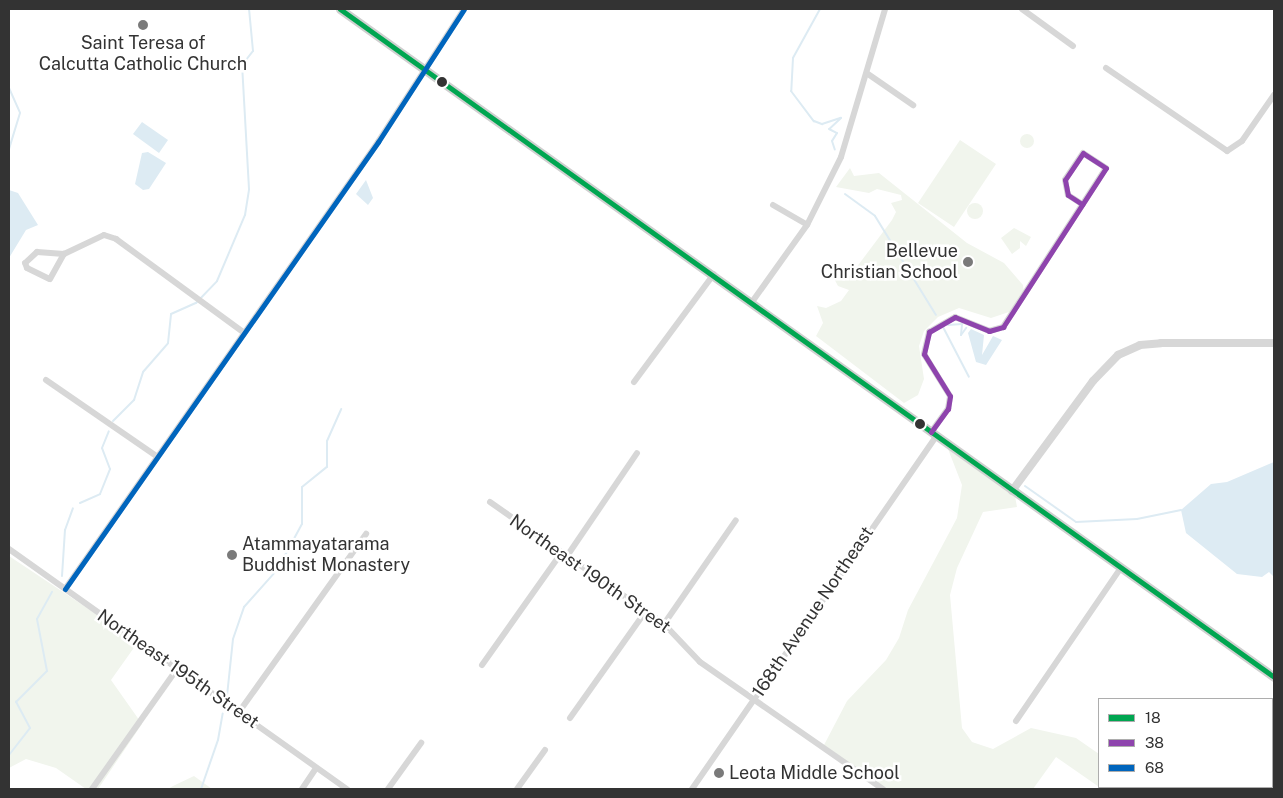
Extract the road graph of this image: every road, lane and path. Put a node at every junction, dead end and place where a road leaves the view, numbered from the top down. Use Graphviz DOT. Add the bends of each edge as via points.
graph roads {
  1 [pos="340,9"];
  2 [pos="464,9"];
  3 [pos="885,9"];
  4 [pos="1022,9"];
  5 [pos="1073,46"];
  6 [pos="1106,68"];
  7 [pos="427,70"];
  8 [pos="868,74"];
  9 [pos="1274,95"];
  10 [pos="913,106"];
  11 [pos="1082,204"];
  12 [pos="773,205"];
  13 [pos="807,224"];
  14 [pos="64,254"];
  15 [pos="714,274"];
  16 [pos="752,302"];
  17 [pos="243,332"];
  18 [pos="1274,343"];
  19 [pos="46,380"];
  20 [pos="634,382"];
  21 [pos="934,434"];
  22 [pos="638,453"];
  23 [pos="156,456"];
  24 [pos="1012,491"];
  25 [pos="490,502"];
  26 [pos="736,520"];
  27 [pos="366,534"];
  28 [pos="9,549"];
  29 [pos="562,557"];
  30 [pos="1120,569"];
  31 [pos="65,589"];
  32 [pos="645,612"];
  33 [pos="664,624"];
  34 [pos="482,665"];
  35 [pos="177,669"];
  36 [pos="1274,677"];
  37 [pos="754,699"];
  38 [pos="239,712"];
  39 [pos="570,718"];
  40 [pos="1016,721"];
  41 [pos="421,743"];
  42 [pos="545,750"];
  43 [pos="316,768"];
  44 [pos="92,789"];
  45 [pos="302,789"];
  46 [pos="347,789"];
  47 [pos="388,789"];
  48 [pos="517,789"];
  49 [pos="692,789"];
  50 [pos="883,789"];
  1 -- 7 [label="main road"];
  2 -- 7 [label="street"];
  3 -- 8 [label="street"];
  4 -- 5 [label="street"];
  6 -- 9 [label="street" via="1227,151 1242,141"];
  7 -- 15 [label="main road"];
  7 -- 17 [label="street"];
  8 -- 10 [label="street"];
  8 -- 13 [label="street" via="841,157"];
  11 -- 11 [label="street" via="1106,168 1083,153 1066,180 1068,195"];
  11 -- 21 [label="street, 168th Avenue Northeast" via="1003,327 989,332 955,317 929,332 924,354 950,396 948,409"];
  12 -- 13 [label="street"];
  13 -- 16 [label="street"];
  14 -- 14 [label="street" via="50,279 36,274 25,263 37,252"];
  14 -- 17 [label="street" via="96,237 116,239"];
  15 -- 16 [label="main road"];
  15 -- 20 [label="street"];
  16 -- 21 [label="main road"];
  17 -- 23 [label="street"];
  18 -- 24 [label="street" via="1140,346 1107,363"];
  19 -- 23 [label="street"];
  21 -- 24 [label="main road"];
  21 -- 37 [label="street, 168th Avenue Northeast"];
  22 -- 29 [label="street"];
  23 -- 31 [label="street"];
  24 -- 30 [label="main road"];
  25 -- 29 [label="street, Northeast 190th Street"];
  26 -- 33 [label="street"];
  27 -- 38 [label="street"];
  28 -- 31 [label="street, Northeast 195th Street"];
  29 -- 32 [label="street, Northeast 190th Street"];
  29 -- 34 [label="street"];
  30 -- 36 [label="main road"];
  30 -- 40 [label="street"];
  31 -- 35 [label="street, Northeast 195th Street"];
  32 -- 33 [label="street, Northeast 190th Street"];
  32 -- 39 [label="street"];
  33 -- 37 [label="street, Northeast 190th Street" via="700,662"];
  35 -- 38 [label="street, Northeast 195th Street"];
  35 -- 44 [label="street"];
  37 -- 49 [label="street, 168th Avenue Northeast"];
  37 -- 50 [label="street, Northeast 190th Street"];
  38 -- 43 [label="street, Northeast 195th Street"];
  41 -- 47 [label="street"];
  42 -- 48 [label="street"];
  43 -- 45 [label="street"];
  43 -- 46 [label="street, Northeast 195th Street"];
}
